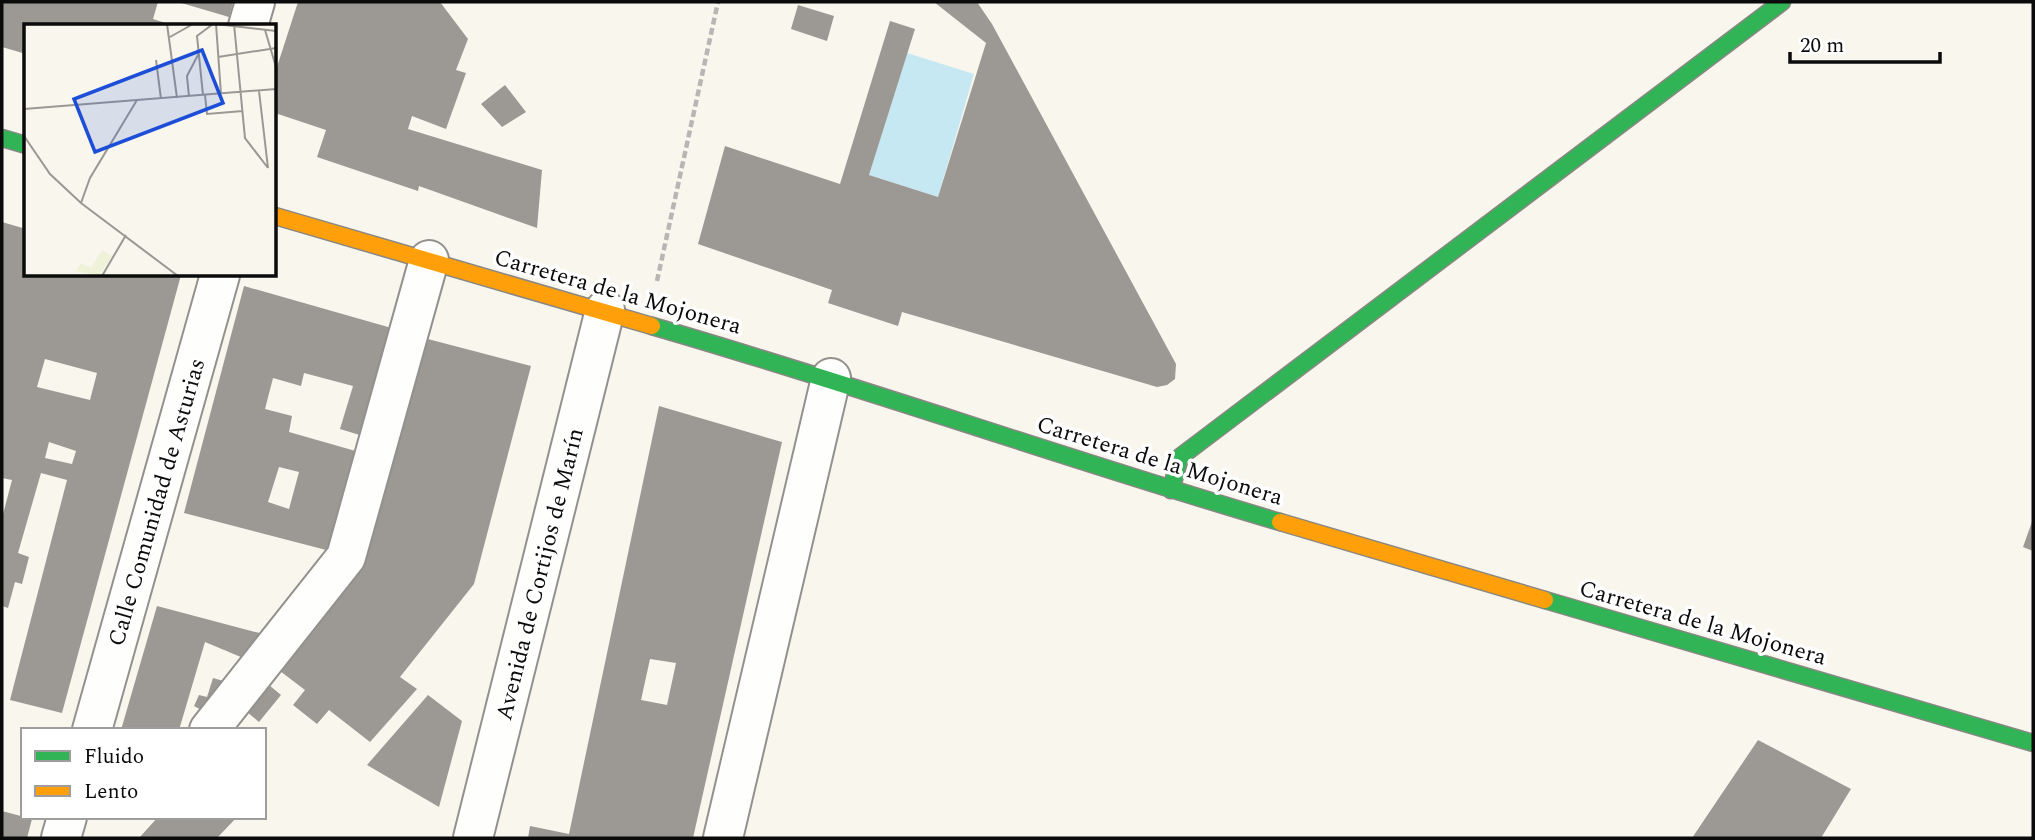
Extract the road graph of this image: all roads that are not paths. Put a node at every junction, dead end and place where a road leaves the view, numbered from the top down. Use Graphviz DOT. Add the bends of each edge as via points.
graph roads {
  1 [pos="255,2"];
  2 [pos="1782,2"];
  3 [pos="249,24"];
  4 [pos="2,138"];
  5 [pos="24,144"];
  6 [pos="276,216"];
  7 [pos="429,260"];
  8 [pos="220,276"];
  9 [pos="605,310"];
  10 [pos="831,378"];
  11 [pos="1171,490"];
  12 [pos="93,728"];
  13 [pos="211,728"];
  14 [pos="2033,743"];
  15 [pos="473,838"];
  16 [pos="723,838"];
  1 -- 3 [label="street"];
  2 -- 11 [label="street" via="1181,457"];
  4 -- 5 [label="street"];
  6 -- 7 [label="street, Carretera de la Mojonera"];
  7 -- 9 [label="street, Carretera de la Mojonera"];
  7 -- 13 [label="street" via="346,557"];
  8 -- 12 [label="street, Calle Comunidad de Asturias"];
  9 -- 10 [label="street, Carretera de la Mojonera"];
  9 -- 15 [label="street, Avenida de Cortijos de Marín"];
  10 -- 11 [label="street, Carretera de la Mojonera"];
  10 -- 16 [label="street"];
  11 -- 14 [label="street, Carretera de la Mojonera"];
}
